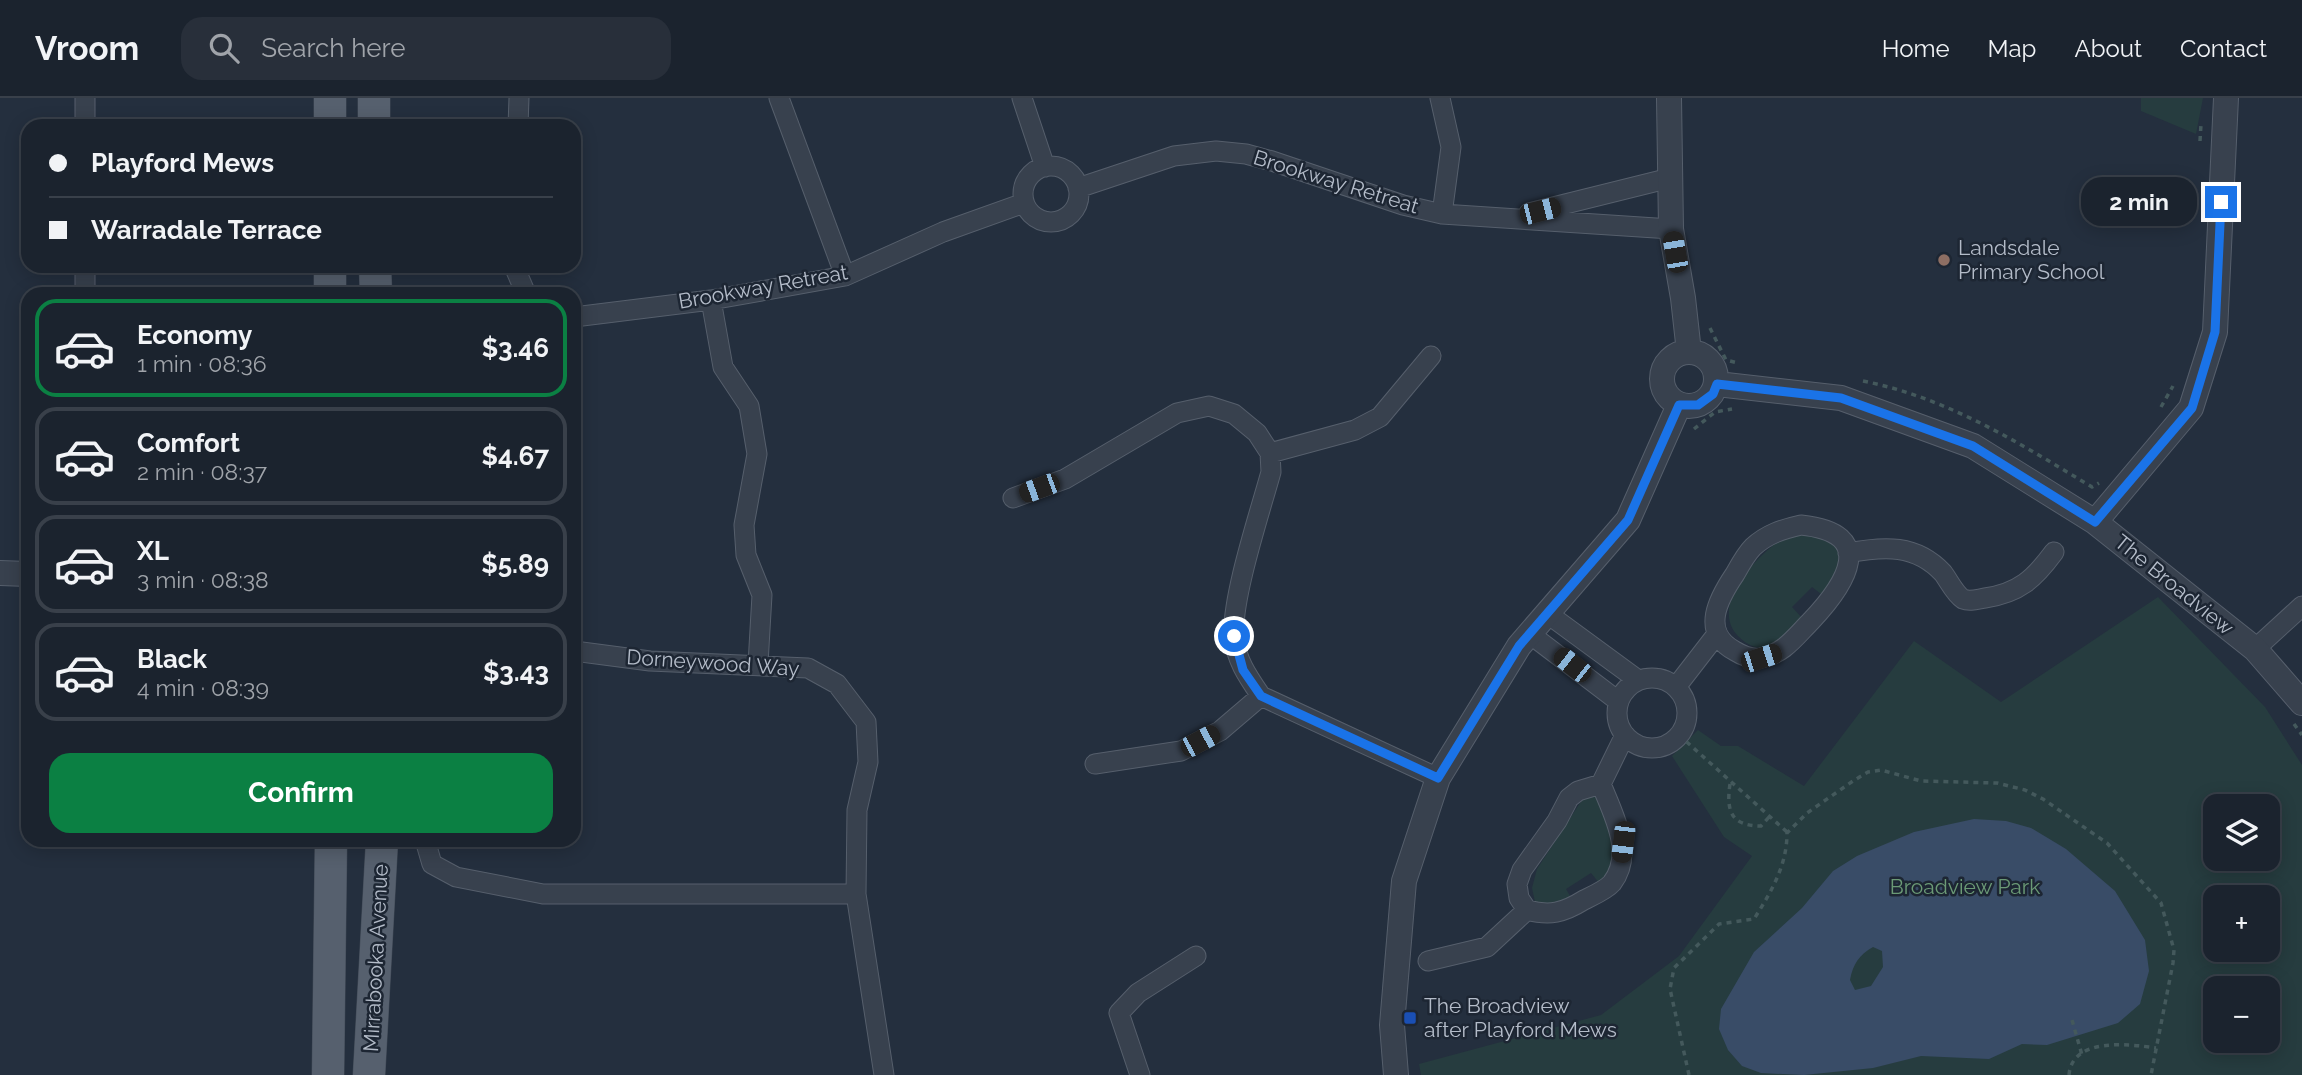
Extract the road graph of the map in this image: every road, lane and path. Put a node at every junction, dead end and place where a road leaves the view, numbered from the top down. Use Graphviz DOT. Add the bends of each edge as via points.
graph roads {
  1 [pos="85,98"];
  2 [pos="330,98"];
  3 [pos="374,98"];
  4 [pos="519,98"];
  5 [pos="779,98"];
  6 [pos="1023,98"];
  7 [pos="1440,98"];
  8 [pos="1669,98"];
  9 [pos="2225,98"];
  10 [pos="85,119"];
  11 [pos="330,119"];
  12 [pos="374,119"];
  13 [pos="518,119"];
  14 [pos="2202,120"];
  15 [pos="2200,143"];
  16 [pos="1045,167"];
  17 [pos="1670,178"];
  18 [pos="1078,188"];
  19 [pos="1024,203"];
  20 [pos="1442,214"];
  21 [pos="1514,217"];
  22 [pos="1671,229"];
  23 [pos="845,276"];
  24 [pos="711,300"];
  25 [pos="581,315"];
  26 [pos="1707,321"];
  27 [pos="1689,352"];
  28 [pos="1431,356"];
  29 [pos="1742,364"];
  30 [pos="1853,379"];
  31 [pos="2176,382"];
  32 [pos="1717,384"];
  33 [pos="1679,405"];
  34 [pos="1741,407"];
  35 [pos="2159,410"];
  36 [pos="1689,439"];
  37 [pos="1270,453"];
  38 [pos="2100,482"];
  39 [pos="1013,498"];
  40 [pos="2095,522"];
  41 [pos="2054,552"];
  42 [pos="1848,553"];
  43 [pos="0,573"];
  44 [pos="21,574"];
  45 [pos="2302,606"];
  46 [pos="1548,614"];
  47 [pos="1530,634"];
  48 [pos="1717,634"];
  49 [pos="2255,649"];
  50 [pos="581,652"];
  51 [pos="758,664"];
  52 [pos="1637,680"];
  53 [pos="1676,687"];
  54 [pos="1261,696"];
  55 [pos="1618,701"];
  56 [pos="2295,709"];
  57 [pos="1625,735"];
  58 [pos="1679,735"];
  59 [pos="2302,735"];
  60 [pos="1095,764"];
  61 [pos="1438,778"];
  62 [pos="1601,784"];
  63 [pos="1730,784"];
  64 [pos="1769,817"];
  65 [pos="1787,833"];
  66 [pos="331,847"];
  67 [pos="382,847"];
  68 [pos="427,847"];
  69 [pos="856,894"];
  70 [pos="1527,910"];
  71 [pos="1196,956"];
  72 [pos="1428,961"];
  73 [pos="2072,1020"];
  74 [pos="2156,1048"];
  75 [pos="2082,1055"];
  76 [pos="328,1075"];
  77 [pos="369,1075"];
  78 [pos="884,1075"];
  79 [pos="1140,1075"];
  80 [pos="1396,1075"];
  81 [pos="1689,1075"];
  82 [pos="2070,1075"];
  83 [pos="2151,1075"];
  1 -- 10 [label="street"];
  2 -- 11 [label="main road"];
  3 -- 12 [label="main road"];
  4 -- 13 [label="street"];
  5 -- 23 [label="street"];
  6 -- 16 [label="street"];
  7 -- 20 [label="street" via="1451,147"];
  8 -- 17 [label="street"];
  9 -- 40 [label="street" via="2215,332 2192,408"];
  14 -- 15 [label="path"];
  16 -- 18 [label="street" via="1066,171"];
  16 -- 19 [label="street" via="1029,176"];
  17 -- 21 [label="street, Brookway Retreat"];
  17 -- 22 [label="street"];
  18 -- 19 [label="street" via="1075,208 1059,221 1037,219"];
  18 -- 20 [label="street, Brookway Retreat" via="1174,156 1216,151 1272,161"];
  19 -- 23 [label="street, Brookway Retreat" via="943,232"];
  20 -- 21 [label="street, Brookway Retreat"];
  21 -- 22 [label="street, Brookway Retreat"];
  22 -- 27 [label="street"];
  23 -- 24 [label="street, Brookway Retreat"];
  24 -- 25 [label="street, Brookway Retreat"];
  24 -- 51 [label="street" via="723,367 749,406 757,454 744,525 746,555 762,595"];
  26 -- 29 [label="path" via="1726,360"];
  27 -- 32 [label="street" via="1710,362"];
  27 -- 33 [label="street" via="1670,359 1662,378 1664,391"];
  28 -- 37 [label="street" via="1380,417 1355,430"];
  30 -- 38 [label="path" via="1938,403 1985,423 2092,487"];
  31 -- 35 [label="path"];
  32 -- 33 [label="street" via="1713,394 1698,405"];
  32 -- 40 [label="street, The Broadview" via="1841,398 1973,446"];
  33 -- 46 [label="street" via="1628,520"];
  34 -- 36 [label="path" via="1715,412"];
  37 -- 39 [label="street" via="1257,433 1234,414 1209,406 1177,414 1065,479"];
  37 -- 54 [label="street" via="1270,472 1237,606 1234,636 1243,670"];
  40 -- 49 [label="street, The Broadview"];
  41 -- 42 [label="street" via="2025,586 1973,600 1961,597 1935,565 1919,554 1893,546"];
  42 -- 48 [label="street" via="1846,578 1782,651 1747,658 1726,646"];
  42 -- 48 [label="street" via="1838,536 1822,527 1801,525 1775,531 1752,548 1721,595 1714,613"];
  43 -- 44 [label="street"];
  45 -- 49 [label="street"];
  46 -- 47 [label="street"];
  46 -- 52 [label="street"];
  47 -- 55 [label="street"];
  47 -- 61 [label="street"];
  48 -- 53 [label="street"];
  49 -- 56 [label="street, The Broadview"];
  50 -- 51 [label="street, Dorneywood Way" via="650,661"];
  51 -- 69 [label="street, Dorneywood Way" via="808,668 837,684 866,722 868,762 857,810"];
  52 -- 53 [label="street" via="1662,679"];
  52 -- 55 [label="street"];
  53 -- 58 [label="street" via="1687,709"];
  54 -- 60 [label="street" via="1220,731 1181,751"];
  54 -- 61 [label="street"];
  55 -- 57 [label="street" via="1618,724"];
  56 -- 59 [label="path"];
  57 -- 58 [label="street" via="1646,748 1670,743"];
  57 -- 62 [label="street"];
  58 -- 63 [label="path"];
  61 -- 80 [label="street" via="1404,881 1392,1025"];
  62 -- 70 [label="street" via="1569,798 1522,870 1517,884"];
  62 -- 70 [label="street" via="1623,842 1611,884 1564,912 1545,915"];
  63 -- 64 [label="path"];
  63 -- 64 [label="path" via="1728,807 1735,819 1747,826 1761,826"];
  64 -- 65 [label="path"];
  65 -- 74 [label="path" via="1853,781 1881,770 1921,781 1997,783 2043,799 2107,843 2161,903 2174,950"];
  65 -- 81 [label="path" via="1782,868 1754,919 1719,924 1674,968 1670,989"];
  66 -- 76 [label="main road, Mirrabooka Avenue"];
  67 -- 77 [label="main road, Mirrabooka Avenue"];
  68 -- 69 [label="street" via="432,864 456,877 543,894"];
  69 -- 78 [label="street, Dorneywood Way"];
  70 -- 72 [label="street" via="1487,947"];
  71 -- 79 [label="street" via="1138,993 1119,1013"];
  73 -- 75 [label="path"];
  74 -- 75 [label="path" via="2108,1044"];
  74 -- 83 [label="path"];
  75 -- 82 [label="path" via="2070,1064"];
}
